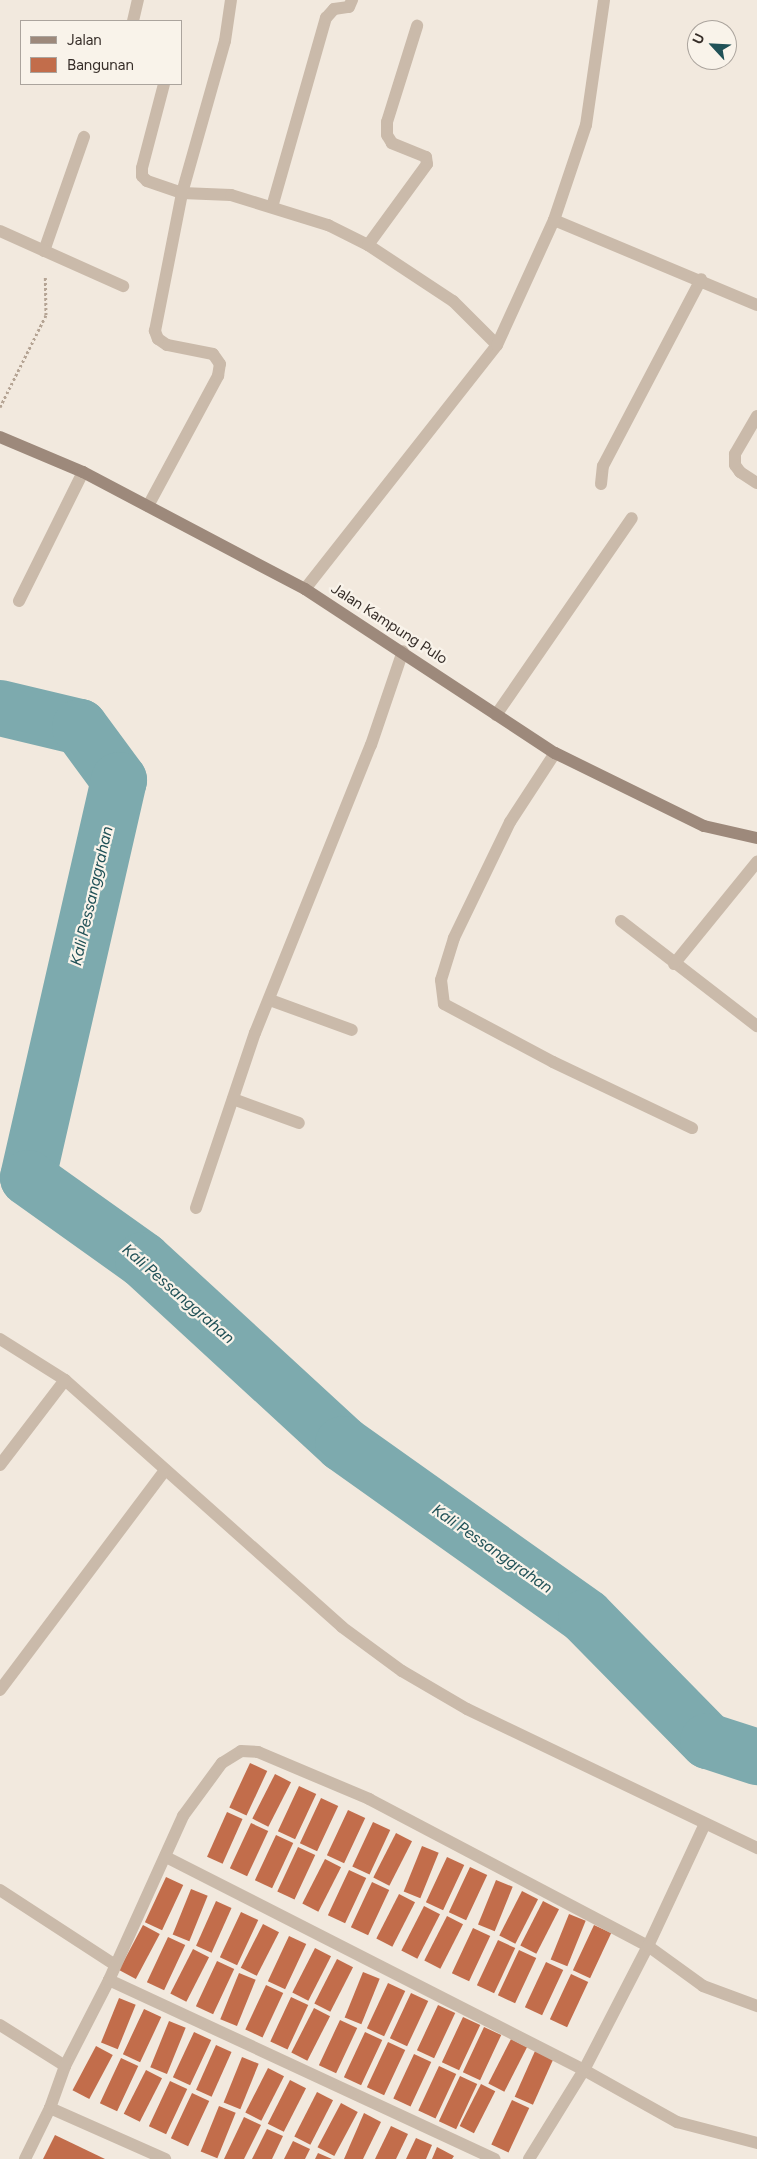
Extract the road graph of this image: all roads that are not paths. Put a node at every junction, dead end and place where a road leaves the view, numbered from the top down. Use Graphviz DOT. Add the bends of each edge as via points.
graph roads {
  1 [pos="138,0"];
  2 [pos="231,0"];
  3 [pos="352,0"];
  4 [pos="604,0"];
  5 [pos="133,20"];
  6 [pos="417,26"];
  7 [pos="164,85"];
  8 [pos="84,137"];
  9 [pos="182,193"];
  10 [pos="272,206"];
  11 [pos="554,220"];
  12 [pos="0,231"];
  13 [pos="368,245"];
  14 [pos="44,251"];
  15 [pos="701,279"];
  16 [pos="123,286"];
  17 [pos="757,305"];
  18 [pos="497,345"];
  19 [pos="757,416"];
  20 [pos="0,437"];
  21 [pos="83,472"];
  22 [pos="757,483"];
  23 [pos="601,484"];
  24 [pos="148,506"];
  25 [pos="632,518"];
  26 [pos="305,588"];
  27 [pos="19,601"];
  28 [pos="403,651"];
  29 [pos="496,715"];
  30 [pos="555,754"];
  31 [pos="757,838"];
  32 [pos="757,862"];
  33 [pos="621,921"];
  34 [pos="674,964"];
  35 [pos="270,1000"];
  36 [pos="757,1026"];
  37 [pos="352,1030"];
  38 [pos="233,1099"];
  39 [pos="299,1123"];
  40 [pos="692,1128"];
  41 [pos="196,1208"];
  42 [pos="0,1339"];
  43 [pos="65,1380"];
  44 [pos="0,1465"];
  45 [pos="165,1470"];
  46 [pos="0,1690"];
  47 [pos="705,1824"];
  48 [pos="757,1848"];
  49 [pos="166,1856"];
  50 [pos="0,1890"];
  51 [pos="648,1946"];
  52 [pos="115,1965"];
  53 [pos="109,1980"];
  54 [pos="757,2006"];
  55 [pos="0,2025"];
  56 [pos="65,2066"];
  57 [pos="584,2070"];
  58 [pos="50,2108"];
  59 [pos="757,2143"];
  60 [pos="25,2159"];
  61 [pos="165,2159"];
  62 [pos="494,2159"];
  63 [pos="529,2159"];
  1 -- 5 [label="street"];
  2 -- 9 [label="street" via="225,41"];
  3 -- 10 [label="street" via="349,7 334,9 326,18"];
  4 -- 11 [label="street" via="586,125"];
  6 -- 13 [label="street" via="387,122 387,135 392,143 426,157 427,164"];
  7 -- 9 [label="street" via="142,176 147,181"];
  8 -- 14 [label="street"];
  9 -- 10 [label="street" via="230,194"];
  9 -- 24 [label="street" via="155,331 158,339 166,345 213,354 220,364 218,376"];
  10 -- 13 [label="street" via="328,225"];
  11 -- 15 [label="street"];
  11 -- 18 [label="street"];
  12 -- 14 [label="street"];
  13 -- 18 [label="street" via="453,301"];
  14 -- 16 [label="street"];
  15 -- 17 [label="street"];
  15 -- 23 [label="street" via="603,466"];
  18 -- 26 [label="street"];
  19 -- 22 [label="street" via="735,454 735,465"];
  20 -- 21 [label="street, Jalan Kampung Pulo"];
  21 -- 24 [label="street, Jalan Kampung Pulo"];
  21 -- 27 [label="street"];
  24 -- 26 [label="street, Jalan Kampung Pulo"];
  25 -- 29 [label="street"];
  26 -- 28 [label="street, Jalan Kampung Pulo"];
  28 -- 29 [label="street, Jalan Kampung Pulo"];
  28 -- 35 [label="street" via="371,745"];
  29 -- 30 [label="street, Jalan Kampung Pulo"];
  30 -- 31 [label="street, Jalan Kampung Pulo" via="704,826"];
  30 -- 40 [label="street" via="510,822 454,938 442,980 444,1004 552,1062"];
  32 -- 34 [label="street"];
  33 -- 34 [label="street"];
  34 -- 36 [label="street"];
  35 -- 37 [label="street"];
  35 -- 38 [label="street"];
  38 -- 39 [label="street"];
  38 -- 41 [label="street"];
  42 -- 43 [label="street"];
  43 -- 44 [label="street"];
  43 -- 45 [label="street"];
  45 -- 46 [label="street"];
  45 -- 47 [label="street" via="342,1627 402,1672 467,1709"];
  47 -- 48 [label="street"];
  47 -- 51 [label="street"];
  49 -- 51 [label="street" via="183,1816 222,1762 241,1751 258,1752 369,1799"];
  49 -- 52 [label="street"];
  49 -- 57 [label="street"];
  50 -- 52 [label="street"];
  51 -- 54 [label="street" via="703,1986"];
  51 -- 57 [label="street"];
  52 -- 53 [label="street"];
  53 -- 56 [label="street"];
  53 -- 62 [label="street"];
  55 -- 56 [label="street"];
  56 -- 58 [label="street"];
  57 -- 59 [label="street" via="677,2122"];
  57 -- 63 [label="street"];
  58 -- 60 [label="street"];
  58 -- 61 [label="street"];
}
